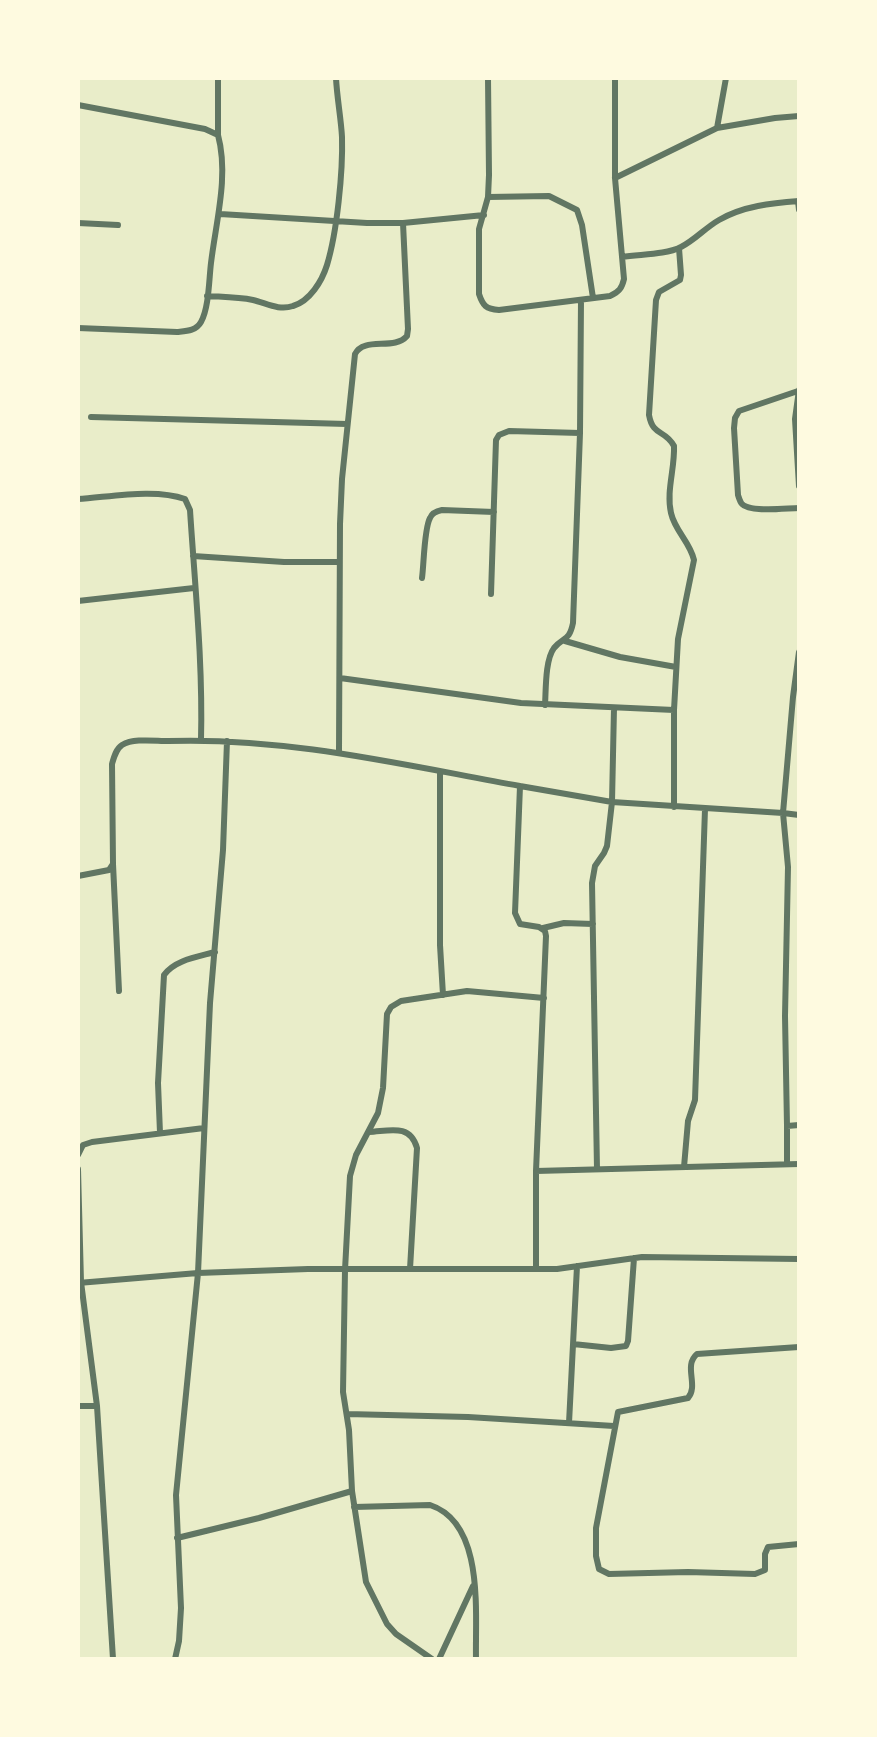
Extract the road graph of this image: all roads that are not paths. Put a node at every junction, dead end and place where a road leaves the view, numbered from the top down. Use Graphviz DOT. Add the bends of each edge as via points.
graph roads {
  1 [pos="219,78"];
  2 [pos="336,78"];
  3 [pos="488,78"];
  4 [pos="615,78"];
  5 [pos="726,78"];
  6 [pos="78,105"];
  7 [pos="799,116"];
  8 [pos="717,128"];
  9 [pos="218,135"];
  10 [pos="615,178"];
  11 [pos="488,197"];
  12 [pos="799,201"];
  13 [pos="799,210"];
  14 [pos="219,214"];
  15 [pos="484,215"];
  16 [pos="336,220"];
  17 [pos="78,223"];
  18 [pos="403,223"];
  19 [pos="118,225"];
  20 [pos="679,248"];
  21 [pos="622,257"];
  22 [pos="207,296"];
  23 [pos="593,298"];
  24 [pos="581,300"];
  25 [pos="78,328"];
  26 [pos="799,390"];
  27 [pos="91,417"];
  28 [pos="347,424"];
  29 [pos="580,433"];
  30 [pos="799,486"];
  31 [pos="78,500"];
  32 [pos="799,508"];
  33 [pos="494,512"];
  34 [pos="193,556"];
  35 [pos="339,562"];
  36 [pos="422,578"];
  37 [pos="194,588"];
  38 [pos="491,594"];
  39 [pos="78,601"];
  40 [pos="565,640"];
  41 [pos="799,652"];
  42 [pos="798,661"];
  43 [pos="676,667"];
  44 [pos="340,678"];
  45 [pos="545,705"];
  46 [pos="614,708"];
  47 [pos="674,710"];
  48 [pos="201,740"];
  49 [pos="226,741"];
  50 [pos="339,752"];
  51 [pos="440,771"];
  52 [pos="520,786"];
  53 [pos="612,802"];
  54 [pos="674,807"];
  55 [pos="705,809"];
  56 [pos="783,813"];
  57 [pos="799,815"];
  58 [pos="113,864"];
  59 [pos="78,876"];
  60 [pos="593,924"];
  61 [pos="543,928"];
  62 [pos="215,952"];
  63 [pos="119,991"];
  64 [pos="443,995"];
  65 [pos="544,998"];
  66 [pos="799,1125"];
  67 [pos="787,1126"];
  68 [pos="204,1128"];
  69 [pos="369,1132"];
  70 [pos="160,1133"];
  71 [pos="78,1155"];
  72 [pos="787,1164"];
  73 [pos="799,1164"];
  74 [pos="684,1167"];
  75 [pos="78,1169"];
  76 [pos="597,1169"];
  77 [pos="536,1171"];
  78 [pos="634,1258"];
  79 [pos="799,1259"];
  80 [pos="577,1266"];
  81 [pos="345,1269"];
  82 [pos="410,1269"];
  83 [pos="536,1269"];
  84 [pos="198,1273"];
  85 [pos="80,1283"];
  86 [pos="573,1344"];
  87 [pos="799,1347"];
  88 [pos="78,1406"];
  89 [pos="97,1406"];
  90 [pos="347,1414"];
  91 [pos="569,1423"];
  92 [pos="614,1426"];
  93 [pos="352,1491"];
  94 [pos="354,1506"];
  95 [pos="177,1538"];
  96 [pos="799,1544"];
  97 [pos="474,1583"];
  98 [pos="113,1659"];
  99 [pos="175,1659"];
  100 [pos="432,1659"];
  101 [pos="439,1659"];
  102 [pos="477,1659"];
  1 -- 9 [label="street"];
  2 -- 16 [label="street" via="342,139"];
  3 -- 11 [label="street"];
  4 -- 10 [label="street"];
  5 -- 8 [label="street"];
  6 -- 9 [label="street" via="205,129"];
  7 -- 8 [label="street"];
  8 -- 10 [label="street"];
  9 -- 14 [label="street" via="222,149"];
  10 -- 21 [label="street"];
  11 -- 15 [label="street"];
  11 -- 23 [label="street" via="549,196 577,210"];
  12 -- 13 [label="street"];
  12 -- 20 [label="street" via="738,211"];
  14 -- 16 [label="street"];
  14 -- 22 [label="street"];
  15 -- 18 [label="street"];
  15 -- 24 [label="street" via="478,244 479,294 488,309"];
  16 -- 18 [label="street"];
  16 -- 22 [label="street" via="327,266 304,301 292,307 275,307 245,298"];
  17 -- 19 [label="street"];
  18 -- 28 [label="street" via="407,336 396,343 358,349"];
  20 -- 21 [label="street"];
  20 -- 43 [label="street" via="680,280 658,292 656,300 648,415 650,425 670,438 674,446 671,513 675,526 692,549 694,560"];
  21 -- 23 [label="street" via="623,286 618,293"];
  22 -- 25 [label="street" via="202,321 190,331"];
  23 -- 24 [label="street"];
  24 -- 29 [label="street"];
  26 -- 30 [label="street" via="795,419"];
  26 -- 32 [label="street" via="740,411 734,428 738,495 742,504 757,509"];
  27 -- 28 [label="street"];
  28 -- 35 [label="street"];
  29 -- 33 [label="street" via="509,431 498,435"];
  29 -- 40 [label="street" via="574,604 571,633"];
  31 -- 34 [label="street" via="153,494 185,499 190,510"];
  33 -- 36 [label="street" via="435,512 428,526"];
  33 -- 38 [label="street"];
  34 -- 35 [label="street"];
  34 -- 37 [label="street"];
  35 -- 44 [label="street"];
  37 -- 39 [label="street"];
  37 -- 48 [label="street" via="202,692"];
  40 -- 43 [label="street" via="620,657"];
  40 -- 45 [label="street" via="550,656"];
  41 -- 42 [label="street"];
  42 -- 56 [label="street"];
  43 -- 47 [label="street"];
  44 -- 45 [label="street"];
  44 -- 50 [label="street"];
  45 -- 46 [label="street"];
  46 -- 47 [label="street"];
  46 -- 53 [label="street"];
  47 -- 54 [label="street"];
  48 -- 49 [label="street"];
  48 -- 58 [label="street" via="133,742 122,745 115,753"];
  49 -- 50 [label="street"];
  49 -- 62 [label="street"];
  50 -- 51 [label="street"];
  51 -- 52 [label="street"];
  51 -- 64 [label="street"];
  52 -- 53 [label="street"];
  52 -- 61 [label="street" via="515,913 520,924"];
  53 -- 54 [label="street"];
  53 -- 60 [label="street" via="607,846 592,873"];
  54 -- 55 [label="street"];
  55 -- 56 [label="street"];
  55 -- 74 [label="street" via="695,1100 688,1121"];
  56 -- 57 [label="street"];
  56 -- 67 [label="street" via="788,867"];
  58 -- 59 [label="street" via="109,870"];
  58 -- 63 [label="street"];
  60 -- 61 [label="street" via="564,923"];
  60 -- 76 [label="street"];
  61 -- 65 [label="street"];
  62 -- 68 [label="street"];
  62 -- 70 [label="street" via="178,963 164,975"];
  64 -- 65 [label="street" via="468,990"];
  64 -- 69 [label="street" via="401,1001 387,1014 383,1088"];
  65 -- 77 [label="street"];
  66 -- 67 [label="street"];
  67 -- 72 [label="street"];
  68 -- 70 [label="street"];
  68 -- 84 [label="street"];
  69 -- 81 [label="street" via="350,1176"];
  69 -- 82 [label="street" via="401,1130 415,1139"];
  70 -- 71 [label="street" via="92,1142 83,1145"];
  72 -- 73 [label="street"];
  72 -- 74 [label="street"];
  74 -- 76 [label="street"];
  75 -- 85 [label="street"];
  76 -- 77 [label="street"];
  77 -- 83 [label="street"];
  78 -- 79 [label="street"];
  78 -- 80 [label="street"];
  78 -- 86 [label="street" via="626,1346"];
  80 -- 83 [label="street"];
  80 -- 86 [label="street"];
  81 -- 82 [label="street"];
  81 -- 84 [label="street"];
  81 -- 90 [label="street" via="343,1392"];
  82 -- 83 [label="street"];
  84 -- 85 [label="street"];
  84 -- 95 [label="street" via="176,1496"];
  85 -- 89 [label="street"];
  86 -- 91 [label="street"];
  87 -- 92 [label="street" via="697,1354 690,1364 692,1394 688,1398 621,1410"];
  88 -- 89 [label="street"];
  89 -- 98 [label="street"];
  90 -- 91 [label="street"];
  90 -- 93 [label="street"];
  91 -- 92 [label="street"];
  92 -- 96 [label="street" via="596,1528 597,1564 603,1573 760,1574 765,1570 768,1548"];
  93 -- 94 [label="street"];
  93 -- 95 [label="street"];
  94 -- 97 [label="street" via="416,1504 440,1508 464,1536"];
  94 -- 100 [label="street" via="371,1593 396,1634"];
  95 -- 99 [label="street" via="181,1608"];
  97 -- 101 [label="street"];
  97 -- 102 [label="street"];
}
